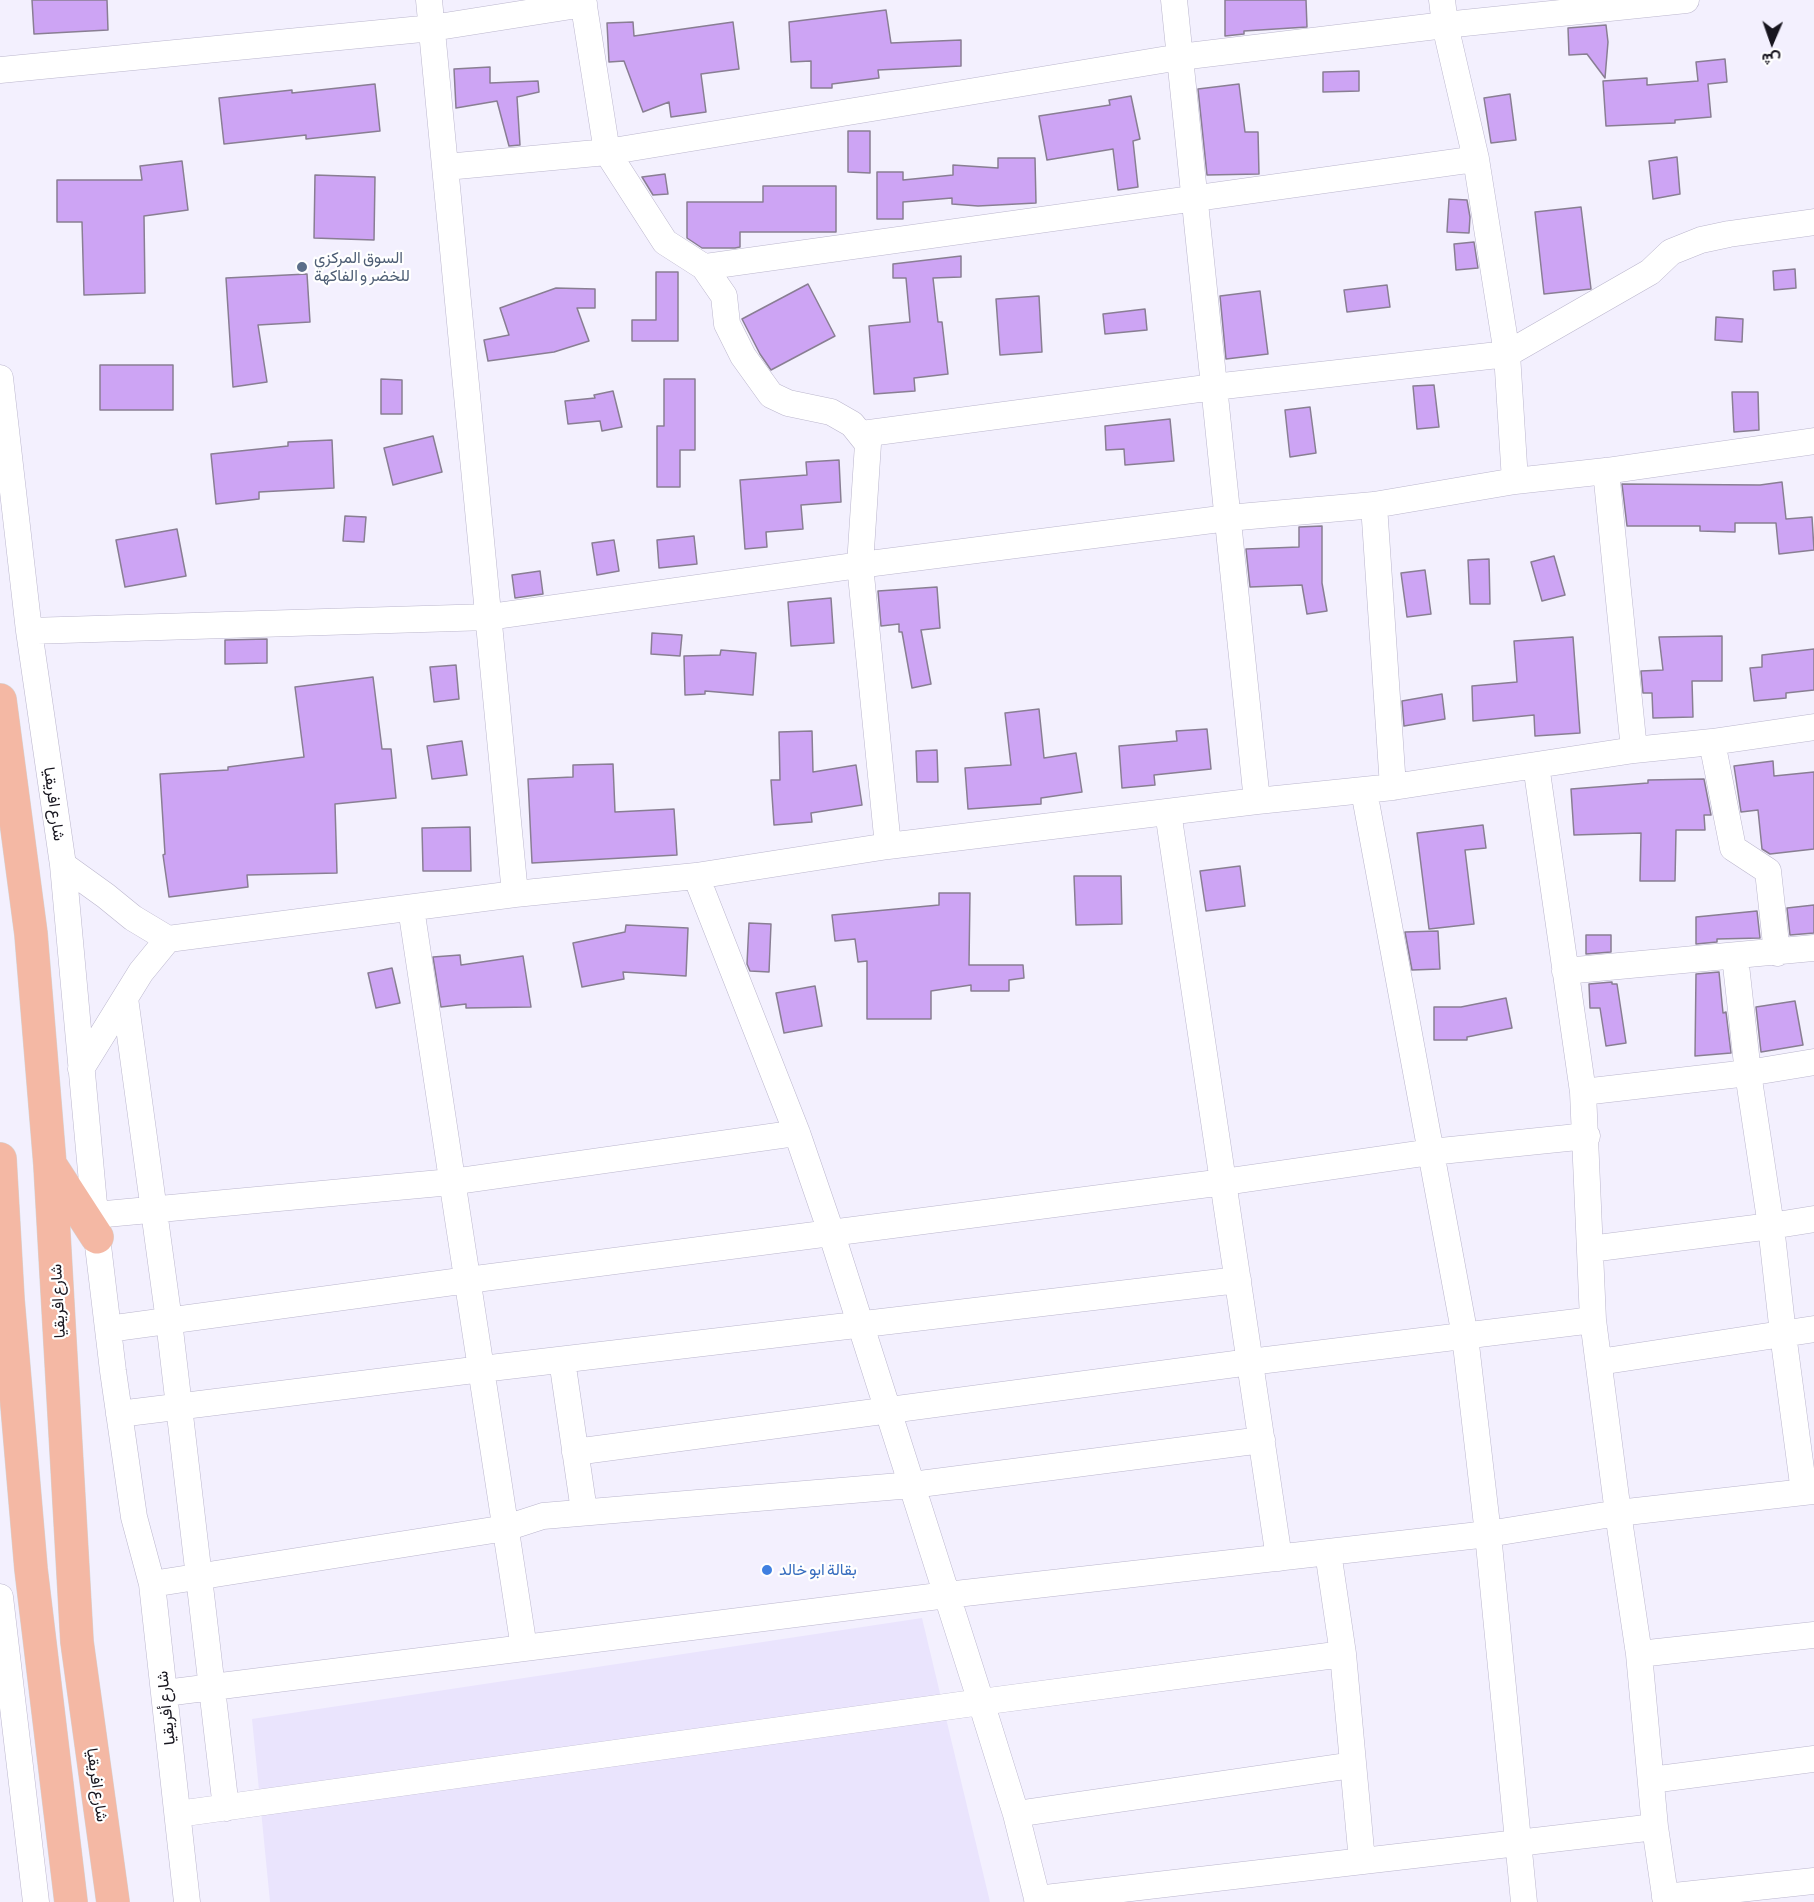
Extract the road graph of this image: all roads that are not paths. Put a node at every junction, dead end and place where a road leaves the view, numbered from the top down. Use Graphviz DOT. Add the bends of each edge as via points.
graph roads {
  1 [pos="429,0"];
  2 [pos="1174,0"];
  3 [pos="1442,0"];
  4 [pos="1686,0"];
  5 [pos="584,2"];
  6 [pos="1445,26"];
  7 [pos="432,28"];
  8 [pos="1180,57"];
  9 [pos="0,70"];
  10 [pos="607,152"];
  11 [pos="1476,159"];
  12 [pos="446,167"];
  13 [pos="1195,199"];
  14 [pos="1814,222"];
  15 [pos="704,267"];
  16 [pos="1507,354"];
  17 [pos="0,378"];
  18 [pos="1214,387"];
  19 [pos="862,434"];
  20 [pos="1814,441"];
  21 [pos="1606,471"];
  22 [pos="1515,481"];
  23 [pos="1374,505"];
  24 [pos="1228,518"];
  25 [pos="860,565"];
  26 [pos="489,617"];
  27 [pos="29,632"];
  28 [pos="0,700"];
  29 [pos="1814,727"];
  30 [pos="1712,742"];
  31 [pos="1634,750"];
  32 [pos="1536,765"];
  33 [pos="1393,787"];
  34 [pos="1364,791"];
  35 [pos="1257,801"];
  36 [pos="1168,812"];
  37 [pos="888,846"];
  38 [pos="63,865"];
  39 [pos="696,876"];
  40 [pos="515,894"];
  41 [pos="411,908"];
  42 [pos="168,939"];
  43 [pos="1814,948"];
  44 [pos="1777,953"];
  45 [pos="1735,956"];
  46 [pos="1565,971"];
  47 [pos="125,998"];
  48 [pos="1814,1062"];
  49 [pos="81,1069"];
  50 [pos="1748,1072"];
  51 [pos="1583,1092"];
  52 [pos="797,1133"];
  53 [pos="1587,1136"];
  54 [pos="1431,1152"];
  55 [pos="0,1159"];
  56 [pos="50,1165"];
  57 [pos="451,1182"];
  58 [pos="1224,1182"];
  59 [pos="153,1210"];
  60 [pos="1814,1219"];
  61 [pos="96,1226"];
  62 [pos="1771,1226"];
  63 [pos="831,1233"];
  64 [pos="1590,1249"];
  65 [pos="468,1280"];
  66 [pos="1238,1280"];
  67 [pos="1593,1320"];
  68 [pos="169,1321"];
  69 [pos="861,1324"];
  70 [pos="108,1329"];
  71 [pos="1814,1329"];
  72 [pos="1783,1334"];
  73 [pos="1465,1336"];
  74 [pos="562,1359"];
  75 [pos="1250,1362"];
  76 [pos="1599,1362"];
  77 [pos="482,1369"];
  78 [pos="180,1406"];
  79 [pos="888,1410"];
  80 [pos="119,1414"];
  81 [pos="1262,1440"];
  82 [pos="575,1452"];
  83 [pos="912,1485"];
  84 [pos="1809,1492"];
  85 [pos="584,1511"];
  86 [pos="1618,1514"];
  87 [pos="134,1517"];
  88 [pos="506,1528"];
  89 [pos="1488,1534"];
  90 [pos="1328,1552"];
  91 [pos="1279,1558"];
  92 [pos="199,1577"];
  93 [pos="152,1584"];
  94 [pos="947,1595"];
  95 [pos="0,1597"];
  96 [pos="1814,1635"];
  97 [pos="524,1648"];
  98 [pos="1343,1654"];
  99 [pos="1640,1654"];
  100 [pos="211,1688"];
  101 [pos="165,1693"];
  102 [pos="981,1702"];
  103 [pos="1814,1759"];
  104 [pos="1353,1765"];
  105 [pos="1651,1780"];
  106 [pos="226,1808"];
  107 [pos="177,1814"];
  108 [pos="1016,1814"];
  109 [pos="1656,1827"];
  110 [pos="1519,1843"];
  111 [pos="1362,1861"];
  112 [pos="1814,1881"];
  113 [pos="1037,1900"];
  114 [pos="1666,1900"];
  115 [pos="36,1902"];
  116 [pos="71,1902"];
  117 [pos="113,1902"];
  118 [pos="187,1902"];
  119 [pos="1524,1902"];
  1 -- 7 [label="street"];
  2 -- 8 [label="street"];
  3 -- 6 [label="street"];
  4 -- 6 [label="street"];
  5 -- 7 [label="street"];
  5 -- 10 [label="street"];
  6 -- 8 [label="street"];
  6 -- 11 [label="street"];
  7 -- 9 [label="street"];
  7 -- 12 [label="street"];
  8 -- 10 [label="street"];
  8 -- 13 [label="street"];
  10 -- 12 [label="street"];
  10 -- 15 [label="street" via="666,242"];
  11 -- 13 [label="street"];
  11 -- 16 [label="street"];
  12 -- 26 [label="street"];
  13 -- 15 [label="street"];
  13 -- 18 [label="street"];
  14 -- 16 [label="street" via="1701,240 1671,252 1650,272"];
  15 -- 19 [label="street" via="724,296 727,324 743,356 771,395 788,403 831,412"];
  16 -- 18 [label="street"];
  16 -- 22 [label="street"];
  17 -- 27 [label="street, شارع افريقيا"];
  18 -- 19 [label="street"];
  18 -- 24 [label="street"];
  19 -- 25 [label="street" via="868,444"];
  20 -- 21 [label="street"];
  21 -- 22 [label="street"];
  21 -- 31 [label="street"];
  22 -- 23 [label="street"];
  23 -- 24 [label="street"];
  23 -- 33 [label="street"];
  24 -- 25 [label="street"];
  24 -- 35 [label="street"];
  25 -- 26 [label="street"];
  25 -- 37 [label="street"];
  26 -- 27 [label="street"];
  26 -- 40 [label="street"];
  27 -- 38 [label="street, شارع افريقيا"];
  28 -- 56 [label="highway, شارع افريقيا" via="32,934"];
  29 -- 30 [label="street"];
  30 -- 31 [label="street"];
  30 -- 44 [label="street" via="1733,849 1768,871"];
  31 -- 32 [label="street"];
  32 -- 33 [label="street"];
  32 -- 46 [label="street"];
  33 -- 34 [label="street"];
  34 -- 35 [label="street"];
  34 -- 54 [label="street"];
  35 -- 36 [label="street"];
  36 -- 37 [label="street"];
  36 -- 58 [label="street"];
  37 -- 39 [label="street"];
  38 -- 42 [label="street"];
  38 -- 49 [label="street, شارع افريقيا"];
  39 -- 40 [label="street"];
  39 -- 52 [label="street"];
  40 -- 41 [label="street"];
  41 -- 42 [label="street"];
  41 -- 57 [label="street"];
  42 -- 47 [label="street"];
  43 -- 44 [label="street"];
  44 -- 45 [label="street"];
  45 -- 46 [label="street"];
  45 -- 50 [label="street"];
  46 -- 51 [label="street"];
  47 -- 49 [label="street"];
  47 -- 59 [label="street"];
  48 -- 50 [label="street"];
  49 -- 61 [label="street, شارع افريقيا"];
  50 -- 51 [label="street"];
  50 -- 62 [label="street"];
  51 -- 53 [label="street"];
  52 -- 57 [label="street"];
  52 -- 63 [label="street"];
  53 -- 54 [label="street"];
  53 -- 64 [label="street"];
  54 -- 58 [label="street"];
  54 -- 73 [label="street"];
  55 -- 116 [label="highway" via="31,1569"];
  56 -- 61 [label="highway"];
  56 -- 117 [label="highway, شارع افريقيا" via="76,1642"];
  57 -- 59 [label="street"];
  57 -- 65 [label="street"];
  58 -- 63 [label="street"];
  58 -- 66 [label="street"];
  59 -- 61 [label="street"];
  59 -- 68 [label="street"];
  60 -- 62 [label="street"];
  61 -- 70 [label="street, شارع افريقيا"];
  62 -- 64 [label="street"];
  62 -- 72 [label="street"];
  63 -- 65 [label="street"];
  63 -- 69 [label="street"];
  64 -- 67 [label="street"];
  65 -- 68 [label="street"];
  65 -- 77 [label="street"];
  66 -- 69 [label="street"];
  66 -- 75 [label="street"];
  67 -- 73 [label="street"];
  67 -- 76 [label="street"];
  68 -- 70 [label="street"];
  68 -- 78 [label="street"];
  69 -- 74 [label="street"];
  69 -- 79 [label="street"];
  70 -- 80 [label="street, شارع افريقيا"];
  71 -- 72 [label="street"];
  72 -- 76 [label="street"];
  72 -- 84 [label="street"];
  73 -- 75 [label="street"];
  73 -- 89 [label="street"];
  74 -- 77 [label="street"];
  74 -- 82 [label="street"];
  75 -- 79 [label="street"];
  75 -- 81 [label="street"];
  76 -- 86 [label="street"];
  77 -- 78 [label="street"];
  77 -- 88 [label="street"];
  78 -- 80 [label="street"];
  78 -- 92 [label="street"];
  79 -- 82 [label="street"];
  79 -- 83 [label="street"];
  80 -- 87 [label="street, شارع افريقيا"];
  81 -- 83 [label="street"];
  81 -- 91 [label="street"];
  82 -- 85 [label="street"];
  83 -- 85 [label="street"];
  83 -- 94 [label="street"];
  84 -- 86 [label="street"];
  85 -- 88 [label="street" via="543,1516"];
  86 -- 89 [label="street"];
  86 -- 99 [label="street"];
  87 -- 93 [label="street, شارع أفريقيا"];
  88 -- 92 [label="street"];
  88 -- 97 [label="street"];
  89 -- 90 [label="street"];
  89 -- 110 [label="street"];
  90 -- 91 [label="street"];
  90 -- 98 [label="street"];
  91 -- 94 [label="street"];
  92 -- 93 [label="street"];
  92 -- 100 [label="street"];
  93 -- 101 [label="street, شارع أفريقيا"];
  94 -- 97 [label="street"];
  94 -- 102 [label="street"];
  95 -- 115 [label="street"];
  96 -- 99 [label="street"];
  97 -- 100 [label="street"];
  98 -- 102 [label="street"];
  98 -- 104 [label="street"];
  99 -- 105 [label="street"];
  100 -- 101 [label="street"];
  100 -- 106 [label="street"];
  101 -- 107 [label="street, شارع أفريقيا"];
  102 -- 106 [label="street"];
  102 -- 108 [label="street"];
  103 -- 105 [label="street"];
  104 -- 108 [label="street"];
  104 -- 111 [label="street"];
  105 -- 109 [label="street"];
  106 -- 107 [label="street"];
  107 -- 118 [label="street, شارع أفريقيا"];
  108 -- 113 [label="street"];
  109 -- 110 [label="street"];
  109 -- 114 [label="street"];
  110 -- 111 [label="street"];
  110 -- 119 [label="street"];
  111 -- 113 [label="street"];
  112 -- 114 [label="street"];
}
